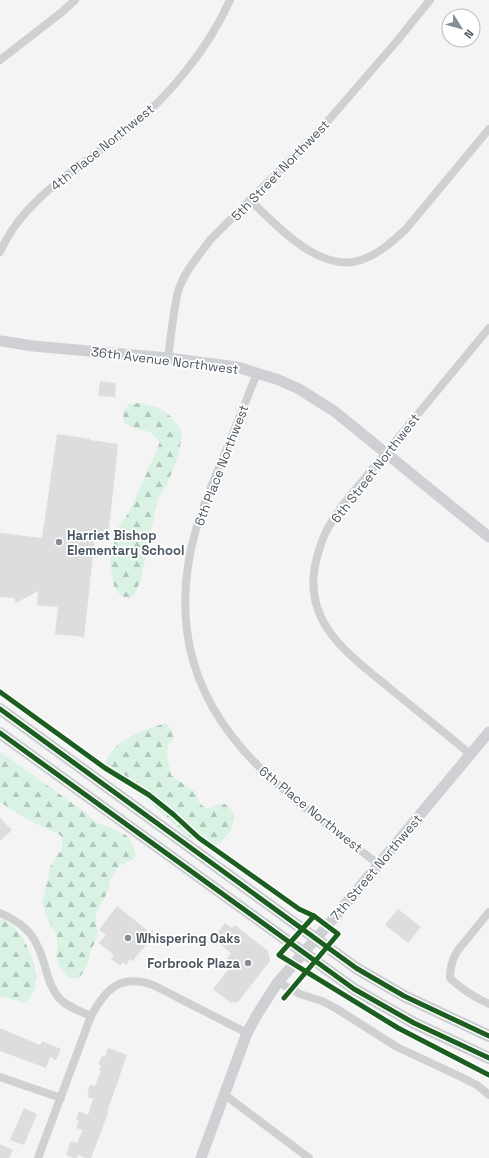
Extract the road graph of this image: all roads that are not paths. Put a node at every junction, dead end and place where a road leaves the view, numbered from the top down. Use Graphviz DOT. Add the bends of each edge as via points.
graph roads {
  1 [pos="75,0"];
  2 [pos="230,0"];
  3 [pos="430,0"];
  4 [pos="0,60"];
  5 [pos="489,129"];
  6 [pos="250,200"];
  7 [pos="0,252"];
  8 [pos="489,328"];
  9 [pos="1,339"];
  10 [pos="168,358"];
  11 [pos="258,373"];
  12 [pos="386,452"];
  13 [pos="487,532"];
  14 [pos="0,709"];
  15 [pos="489,732"];
  16 [pos="0,733"];
  17 [pos="470,754"];
  18 [pos="378,864"];
  19 [pos="489,912"];
  20 [pos="0,913"];
  21 [pos="315,939"];
  22 [pos="304,952"];
  23 [pos="278,982"];
  24 [pos="489,1004"];
  25 [pos="91,1016"];
  26 [pos="248,1033"];
  27 [pos="489,1036"];
  28 [pos="489,1058"];
  29 [pos="0,1078"];
  30 [pos="489,1094"];
  31 [pos="225,1095"];
  32 [pos="61,1098"];
  33 [pos="38,1158"];
  34 [pos="201,1158"];
  35 [pos="309,1158"];
  1 -- 4 [label="street"];
  2 -- 7 [label="street, 4th Place Northwest" via="213,32 168,91 132,126 42,195 8,234"];
  3 -- 6 [label="street, 5th Street Northwest" via="321,129"];
  5 -- 6 [label="street" via="406,229 376,253 360,260 331,260 310,251 287,235"];
  6 -- 10 [label="street, 5th Street Northwest" via="211,239 183,281 178,292"];
  8 -- 12 [label="street, 6th Street Northwest"];
  9 -- 10 [label="street, 36th Avenue Northwest" via="33,346"];
  10 -- 11 [label="street, 36th Avenue Northwest" via="237,367"];
  11 -- 12 [label="street, 36th Avenue Northwest" via="279,380 318,400"];
  11 -- 18 [label="street, 6th Place Northwest" via="195,533 185,588 190,649 203,691 227,731 242,749 288,794"];
  12 -- 13 [label="street, 36th Avenue Northwest"];
  12 -- 17 [label="street, 6th Street Northwest" via="327,529 313,571 317,608 325,625 347,652"];
  14 -- 21 [label="main road"];
  15 -- 17 [label="street, 7th Street Northwest"];
  16 -- 22 [label="main road"];
  17 -- 18 [label="street, 7th Street Northwest"];
  18 -- 21 [label="street, 7th Street Northwest"];
  19 -- 24 [label="street" via="458,950 450,967 450,978 459,988"];
  20 -- 25 [label="street" via="22,925 36,940 50,981 59,998 67,1005"];
  21 -- 22 [label="street, 7th Street Northwest"];
  21 -- 27 [label="main road" via="390,989"];
  22 -- 23 [label="street, 7th Street Northwest"];
  22 -- 28 [label="main road" via="354,989"];
  23 -- 26 [label="street, 7th Street Northwest"];
  23 -- 30 [label="street" via="338,1009 397,1047 459,1076"];
  25 -- 26 [label="street" via="98,1003 116,984 137,981 158,987"];
  25 -- 32 [label="street"];
  26 -- 31 [label="street, 7th Street Northwest"];
  29 -- 32 [label="street"];
  31 -- 34 [label="street, 7th Street Northwest"];
  31 -- 35 [label="street"];
  32 -- 33 [label="street"];
}
